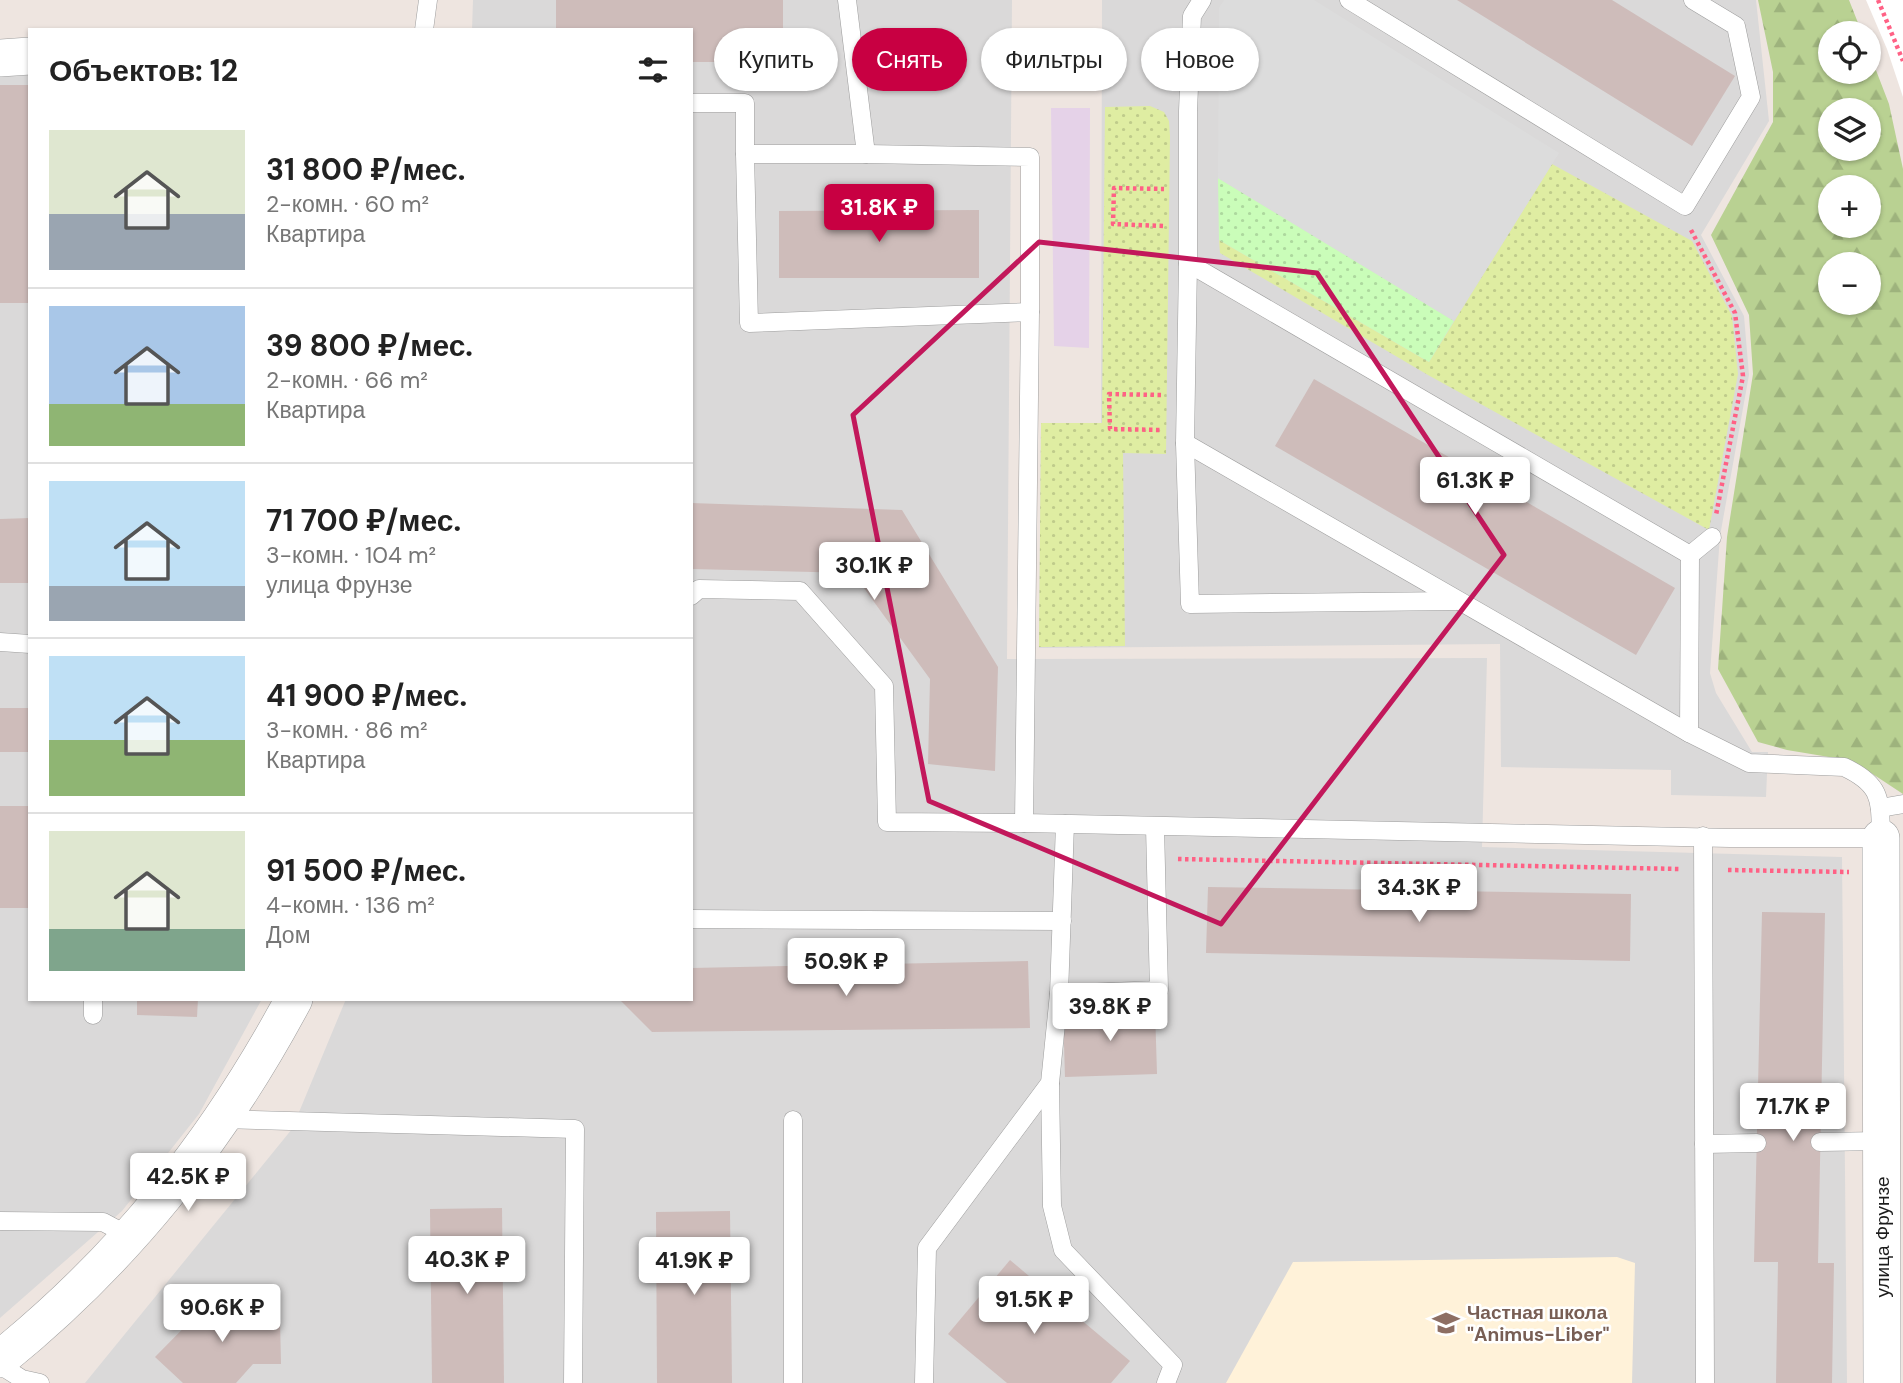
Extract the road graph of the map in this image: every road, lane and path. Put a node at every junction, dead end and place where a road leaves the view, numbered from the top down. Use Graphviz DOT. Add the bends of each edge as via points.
graph roads {
  1 [pos="429,0"];
  2 [pos="847,0"];
  3 [pos="1202,0"];
  4 [pos="1349,0"];
  5 [pos="1693,0"];
  6 [pos="1878,0"];
  7 [pos="424,28"];
  8 [pos="28,57"];
  9 [pos="0,58"];
  10 [pos="1903,61"];
  11 [pos="693,103"];
  12 [pos="745,154"];
  13 [pos="866,154"];
  14 [pos="1188,189"];
  15 [pos="1685,206"];
  16 [pos="1188,227"];
  17 [pos="1188,262"];
  18 [pos="1030,312"];
  19 [pos="1186,395"];
  20 [pos="1186,437"];
  21 [pos="1712,537"];
  22 [pos="1690,555"];
  23 [pos="693,594"];
  24 [pos="1458,601"];
  25 [pos="0,642"];
  26 [pos="28,644"];
  27 [pos="1689,733"];
  28 [pos="1903,804"];
  29 [pos="1024,823"];
  30 [pos="1881,823"];
  31 [pos="1065,824"];
  32 [pos="1155,827"];
  33 [pos="1703,836"];
  34 [pos="1157,858"];
  35 [pos="1703,869"];
  36 [pos="1856,872"];
  37 [pos="693,919"];
  38 [pos="1062,921"];
  39 [pos="1059,994"];
  40 [pos="293,1001"];
  41 [pos="1050,1083"];
  42 [pos="223,1119"];
  43 [pos="793,1120"];
  44 [pos="1881,1141"];
  45 [pos="1820,1142"];
  46 [pos="1757,1143"];
  47 [pos="1704,1144"];
  48 [pos="0,1221"];
  49 [pos="133,1234"];
  50 [pos="0,1360"];
  51 [pos="0,1365"];
  52 [pos="40,1383"];
  53 [pos="573,1383"];
  54 [pos="793,1383"];
  55 [pos="924,1383"];
  56 [pos="1166,1383"];
  57 [pos="1704,1383"];
  58 [pos="1882,1383"];
  1 -- 7 [label="lane"];
  2 -- 13 [label="lane"];
  3 -- 14 [label="lane" via="1192,16"];
  4 -- 15 [label="lane"];
  5 -- 15 [label="lane" via="1736,26 1751,97"];
  6 -- 10 [label="path"];
  8 -- 9 [label="street"];
  11 -- 12 [label="lane" via="745,103"];
  12 -- 13 [label="lane"];
  12 -- 18 [label="lane" via="749,323"];
  13 -- 18 [label="lane" via="1030,157"];
  14 -- 16 [label="lane"];
  14 -- 16 [label="path" via="1114,188 1113,223"];
  15 -- 21 [label="path" via="1692,234 1735,313 1743,376"];
  16 -- 17 [label="lane"];
  17 -- 19 [label="lane"];
  17 -- 22 [label="lane"];
  18 -- 29 [label="lane"];
  19 -- 20 [label="lane"];
  19 -- 20 [label="path" via="1109,394 1110,429"];
  20 -- 24 [label="lane"];
  20 -- 24 [label="lane" via="1190,604"];
  21 -- 22 [label="lane"];
  22 -- 27 [label="lane"];
  23 -- 29 [label="lane" via="699,589 800,592 884,686 887,822"];
  24 -- 27 [label="lane"];
  25 -- 26 [label="lane"];
  27 -- 30 [label="lane" via="1749,764 1844,767 1867,780 1880,801"];
  28 -- 30 [label="lane"];
  29 -- 31 [label="lane"];
  30 -- 33 [label="lane"];
  30 -- 44 [label="street, улица Фрунзе"];
  31 -- 32 [label="lane"];
  31 -- 38 [label="lane"];
  32 -- 33 [label="lane"];
  32 -- 34 [label="lane"];
  33 -- 35 [label="lane"];
  34 -- 35 [label="path"];
  34 -- 39 [label="lane" via="1159,990"];
  35 -- 36 [label="path"];
  35 -- 47 [label="lane"];
  37 -- 38 [label="lane"];
  38 -- 39 [label="lane"];
  39 -- 41 [label="lane"];
  40 -- 42 [label="street"];
  41 -- 55 [label="lane" via="927,1248"];
  41 -- 56 [label="lane" via="1052,1206 1063,1250 1173,1365"];
  42 -- 49 [label="street"];
  42 -- 53 [label="lane" via="575,1129"];
  43 -- 54 [label="lane"];
  44 -- 45 [label="lane"];
  44 -- 58 [label="street, улица Фрунзе"];
  46 -- 47 [label="lane"];
  47 -- 57 [label="lane"];
  48 -- 49 [label="lane" via="103,1222"];
  49 -- 50 [label="street"];
  51 -- 52 [label="lane" via="22,1379"];
}
